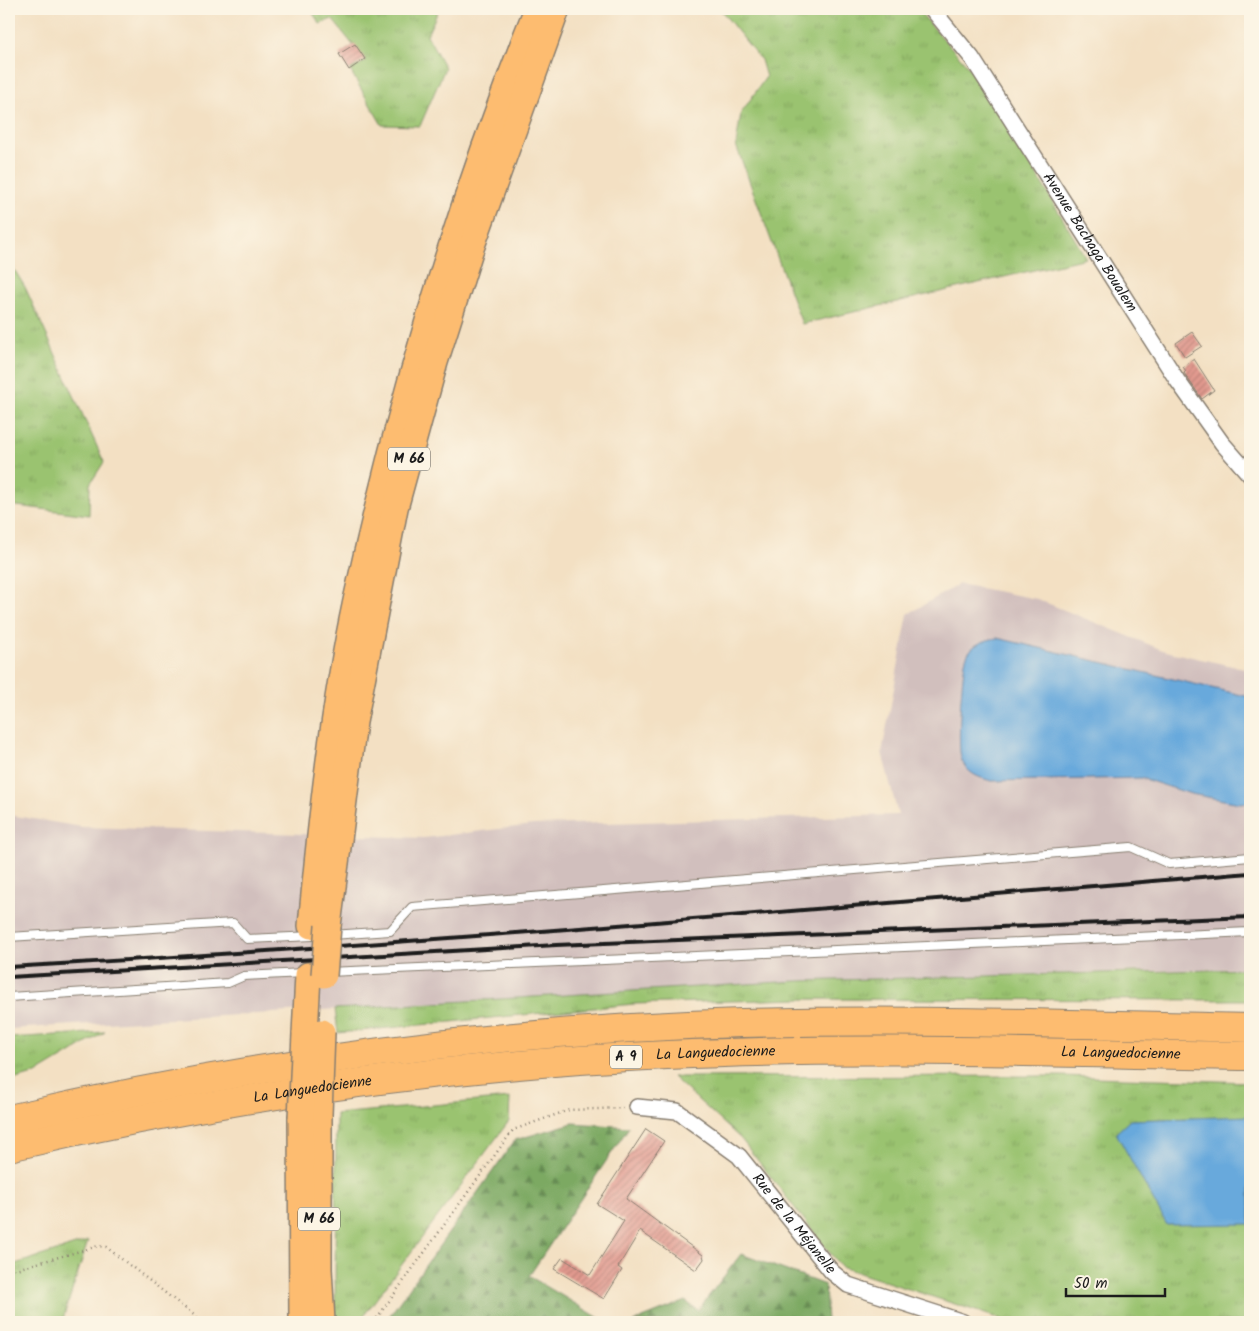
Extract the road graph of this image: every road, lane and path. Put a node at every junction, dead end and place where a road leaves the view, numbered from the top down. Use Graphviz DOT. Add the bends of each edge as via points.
graph roads {
  1 [pos="536,9"];
  2 [pos="557,9"];
  3 [pos="932,9"];
  4 [pos="1250,476"];
  5 [pos="1250,857"];
  6 [pos="320,926"];
  7 [pos="1250,932"];
  8 [pos="9,937"];
  9 [pos="9,996"];
  10 [pos="1250,1028"];
  11 [pos="1250,1056"];
  12 [pos="637,1107"];
  13 [pos="310,1116"];
  14 [pos="9,1119"];
  15 [pos="9,1147"];
  16 [pos="9,1271"];
  17 [pos="203,1322"];
  18 [pos="302,1322"];
  19 [pos="322,1322"];
  20 [pos="374,1322"];
  21 [pos="963,1322"];
  1 -- 6 [label="highway, M 66" via="451,248 416,359 378,509 356,603 335,724 319,842"];
  2 -- 6 [label="highway, M 66" via="467,260 395,508 354,722"];
  3 -- 4 [label="street, Avenue Bachaga Boualem" via="972,58 1177,380"];
  5 -- 8 [label="lane" via="1170,864 1131,847 412,907 390,931 247,940 233,923"];
  6 -- 13 [label="highway, M 66, bridge"];
  7 -- 9 [label="lane" via="244,976 228,983"];
  10 -- 14 [label="highway, La Languedocienne / A 9" via="820,1022 571,1033 435,1045 270,1068 159,1087"];
  11 -- 15 [label="highway, La Languedocienne / A 9" via="820,1050 573,1060 438,1073 260,1097"];
  12 -- 20 [label="path" via="569,1110 513,1130"];
  12 -- 21 [label="street, Rue de la Méjanelle" via="677,1111 739,1156 832,1272 848,1285"];
  13 -- 18 [label="highway, M 66"];
  13 -- 19 [label="highway, M 66"];
  16 -- 17 [label="path" via="98,1246 106,1247"];
}
